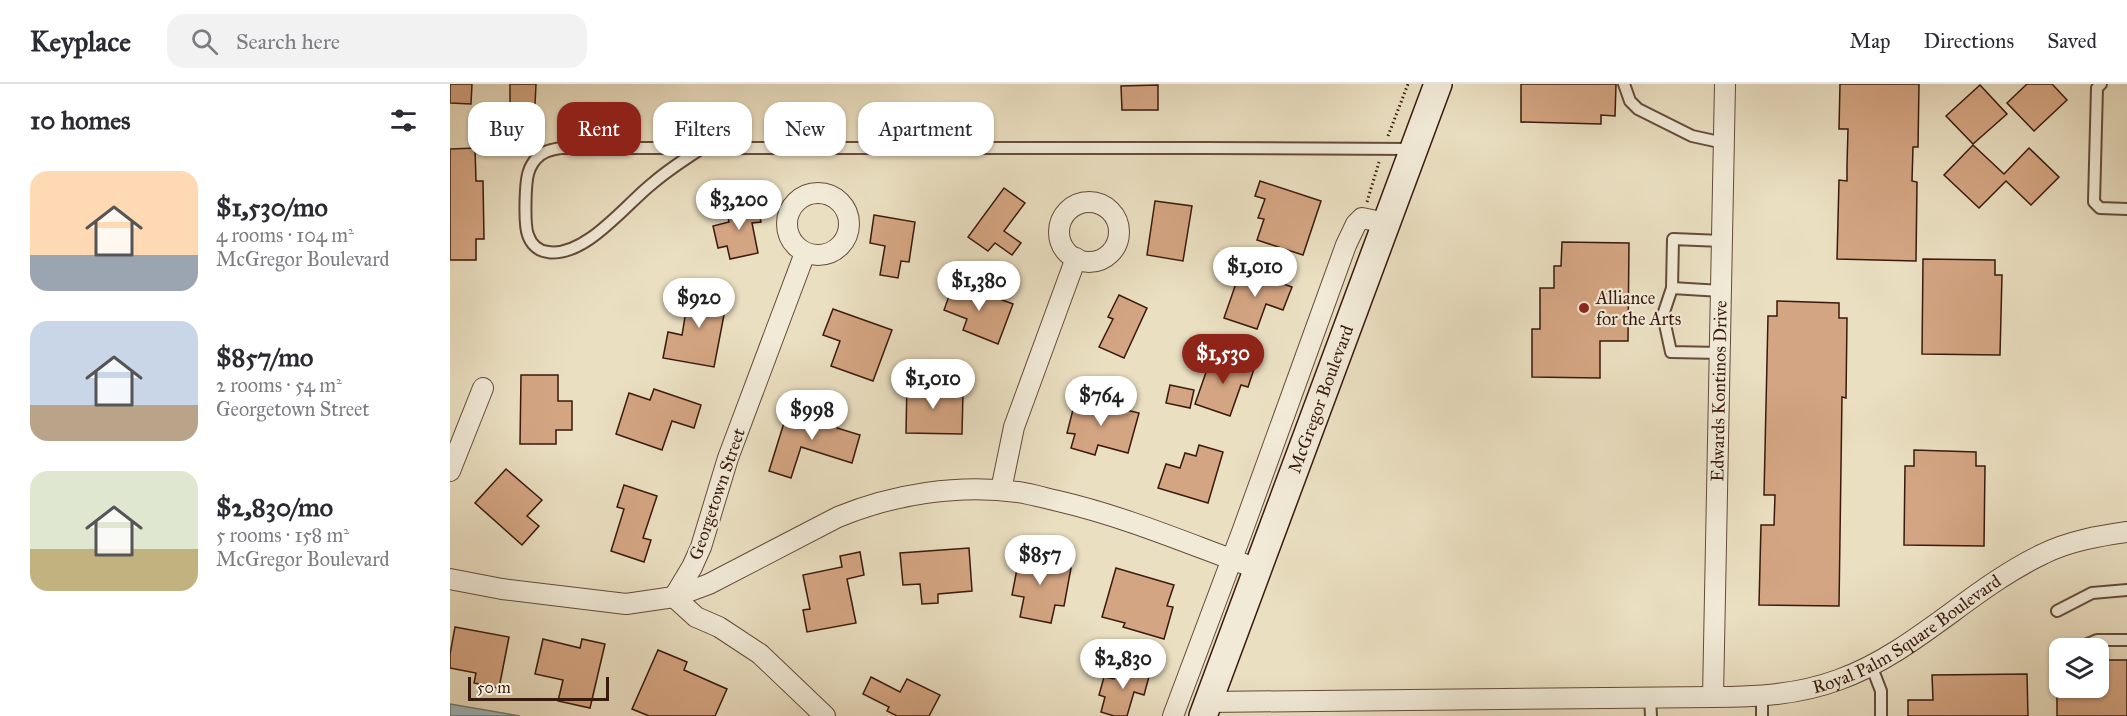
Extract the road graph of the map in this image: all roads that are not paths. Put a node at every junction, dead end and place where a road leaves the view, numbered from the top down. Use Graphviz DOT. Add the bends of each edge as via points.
graph roads {
  1 [pos="1438,84"];
  2 [pos="1624,84"];
  3 [pos="1725,84"];
  4 [pos="2101,84"];
  5 [pos="1724,143"];
  6 [pos="702,148"];
  7 [pos="752,148"];
  8 [pos="1414,149"];
  9 [pos="2127,209"];
  10 [pos="1386,223"];
  11 [pos="1722,241"];
  12 [pos="805,253"];
  13 [pos="1076,258"];
  14 [pos="1672,288"];
  15 [pos="1721,291"];
  16 [pos="1720,353"];
  17 [pos="483,388"];
  18 [pos="450,471"];
  19 [pos="1001,490"];
  20 [pos="2127,532"];
  21 [pos="1232,560"];
  22 [pos="1258,569"];
  23 [pos="450,579"];
  24 [pos="2127,591"];
  25 [pos="674,597"];
  26 [pos="2057,611"];
  27 [pos="2109,640"];
  28 [pos="2127,640"];
  29 [pos="1871,665"];
  30 [pos="1762,696"];
  31 [pos="1713,697"];
  32 [pos="1651,707"];
  33 [pos="1206,709"];
  34 [pos="825,716"];
  35 [pos="1173,716"];
  36 [pos="1762,716"];
  37 [pos="1881,716"];
  1 -- 8 [label="main road, McGregor Boulevard"];
  2 -- 5 [label="lane" via="1630,101 1638,109 1692,136"];
  3 -- 5 [label="street, Edwards Kontinos Drive"];
  4 -- 9 [label="lane" via="2097,88 2094,202 2100,208"];
  5 -- 11 [label="street, Edwards Kontinos Drive"];
  6 -- 6 [label="lane" via="546,151 529,171 527,233 538,249 548,252 579,245 651,184"];
  7 -- 8 [label="lane"];
  8 -- 10 [label="main road, McGregor Boulevard"];
  10 -- 21 [label="street" via="1362,218 1346,245"];
  10 -- 22 [label="main road, McGregor Boulevard"];
  11 -- 14 [label="lane" via="1673,239"];
  11 -- 15 [label="street, Edwards Kontinos Drive"];
  12 -- 25 [label="street, Georgetown Street" via="728,458 701,547"];
  13 -- 19 [label="street" via="1014,427"];
  14 -- 15 [label="lane"];
  14 -- 16 [label="lane" via="1663,315 1671,352"];
  15 -- 16 [label="street, Edwards Kontinos Drive"];
  16 -- 31 [label="street, Edwards Kontinos Drive"];
  17 -- 18 [label="street"];
  19 -- 21 [label="street, Georgetown Street" via="1090,508"];
  19 -- 25 [label="street, Georgetown Street" via="931,493 861,508 709,584"];
  20 -- 29 [label="street, Royal Palm Square Boulevard" via="2097,536 2045,553"];
  21 -- 22 [label="street, Georgetown Street"];
  21 -- 35 [label="street"];
  22 -- 33 [label="main road, McGregor Boulevard"];
  23 -- 25 [label="street, Georgetown Street" via="626,604"];
  24 -- 26 [label="lane" via="2092,593"];
  25 -- 34 [label="street" via="696,617 760,654"];
  27 -- 28 [label="lane"];
  29 -- 30 [label="street, Royal Palm Square Boulevard" via="1813,688"];
  29 -- 37 [label="lane" via="1881,691"];
  30 -- 31 [label="street, Royal Palm Square Boulevard"];
  30 -- 36 [label="lane"];
  31 -- 32 [label="street, Royal Palm Square Boulevard"];
  32 -- 33 [label="street, Royal Palm Square Boulevard"];
}
